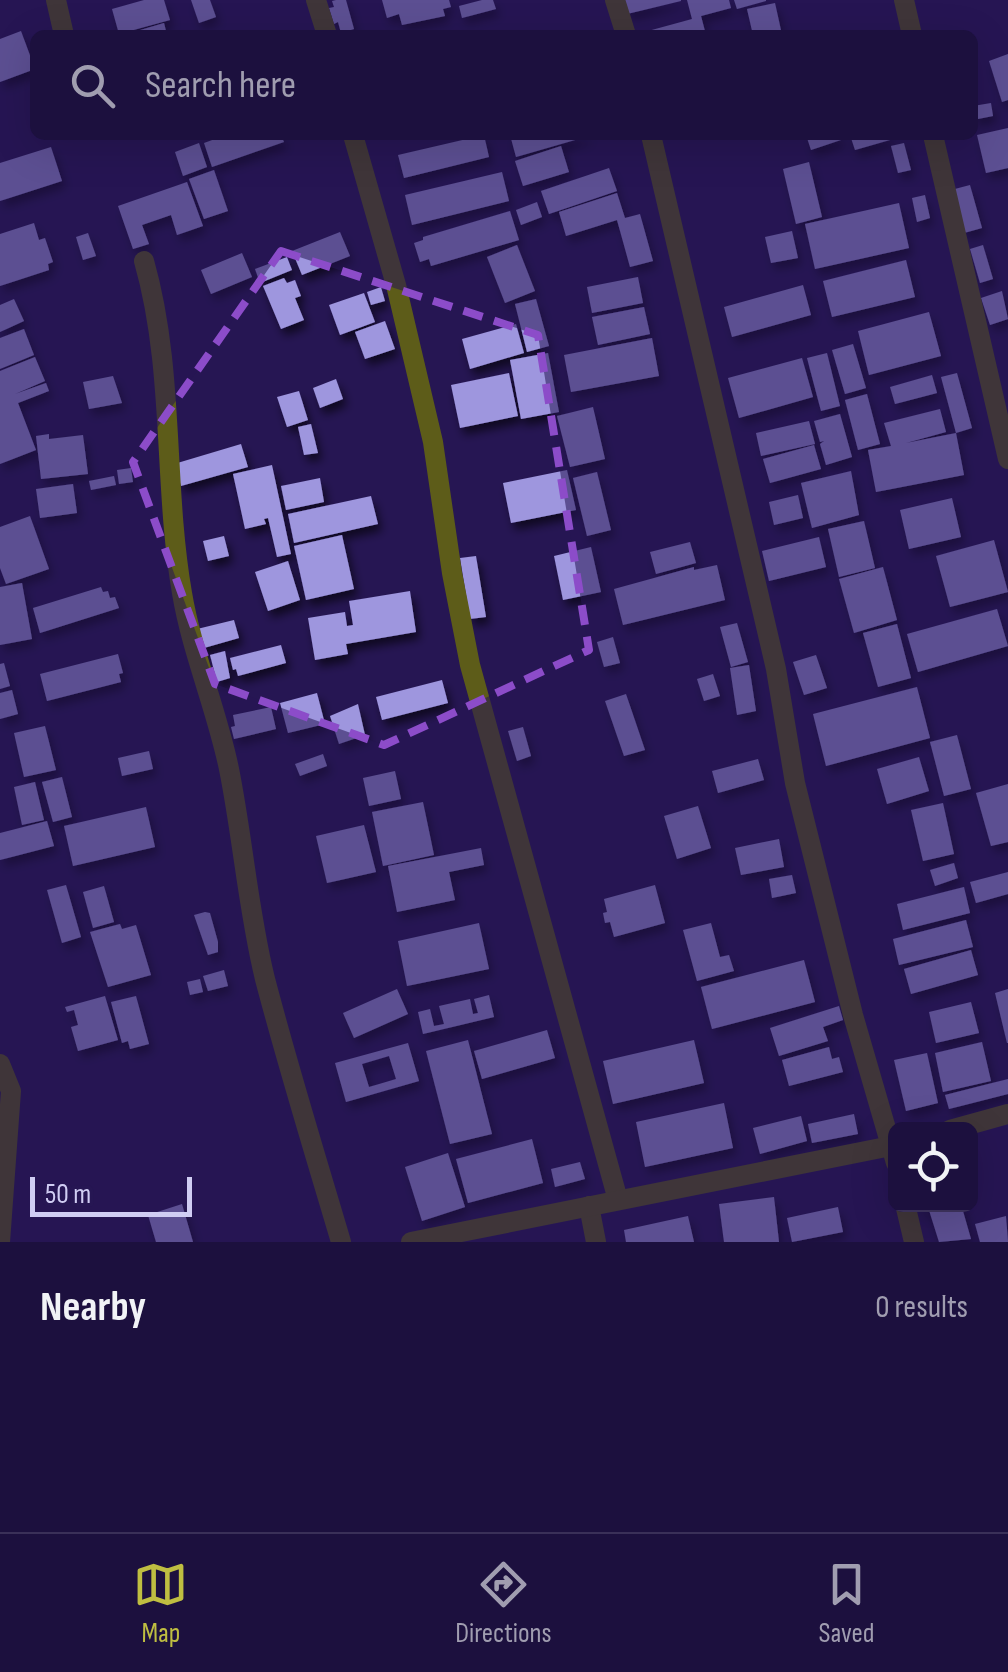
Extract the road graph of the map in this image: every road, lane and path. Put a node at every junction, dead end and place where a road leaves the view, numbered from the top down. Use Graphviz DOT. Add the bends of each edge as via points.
graph roads {
  1 [pos="56,0"];
  2 [pos="316,0"];
  3 [pos="615,0"];
  4 [pos="904,0"];
  5 [pos="63,30"];
  6 [pos="325,30"];
  7 [pos="624,30"];
  8 [pos="911,30"];
  9 [pos="354,140"];
  10 [pos="652,140"];
  11 [pos="934,140"];
  12 [pos="144,262"];
  13 [pos="1008,460"];
  14 [pos="0,1064"];
  15 [pos="1008,1114"];
  16 [pos="978,1122"];
  17 [pos="888,1131"];
  18 [pos="888,1152"];
  19 [pos="618,1200"];
  20 [pos="589,1206"];
  21 [pos="907,1212"];
  22 [pos="0,1242"];
  23 [pos="340,1242"];
  24 [pos="411,1242"];
  25 [pos="596,1242"];
  26 [pos="914,1242"];
  1 -- 5 [label="street"];
  2 -- 6 [label="street"];
  3 -- 7 [label="street"];
  4 -- 8 [label="street"];
  9 -- 19 [label="street" via="433,442 470,665"];
  10 -- 17 [label="street" via="768,632 795,783"];
  11 -- 13 [label="street"];
  12 -- 23 [label="street" via="164,368 182,593 228,767 264,976"];
  14 -- 22 [label="street" via="10,1091"];
  15 -- 16 [label="street"];
  18 -- 19 [label="street"];
  19 -- 20 [label="street"];
  20 -- 24 [label="street"];
  20 -- 25 [label="street"];
  21 -- 26 [label="street"];
}
